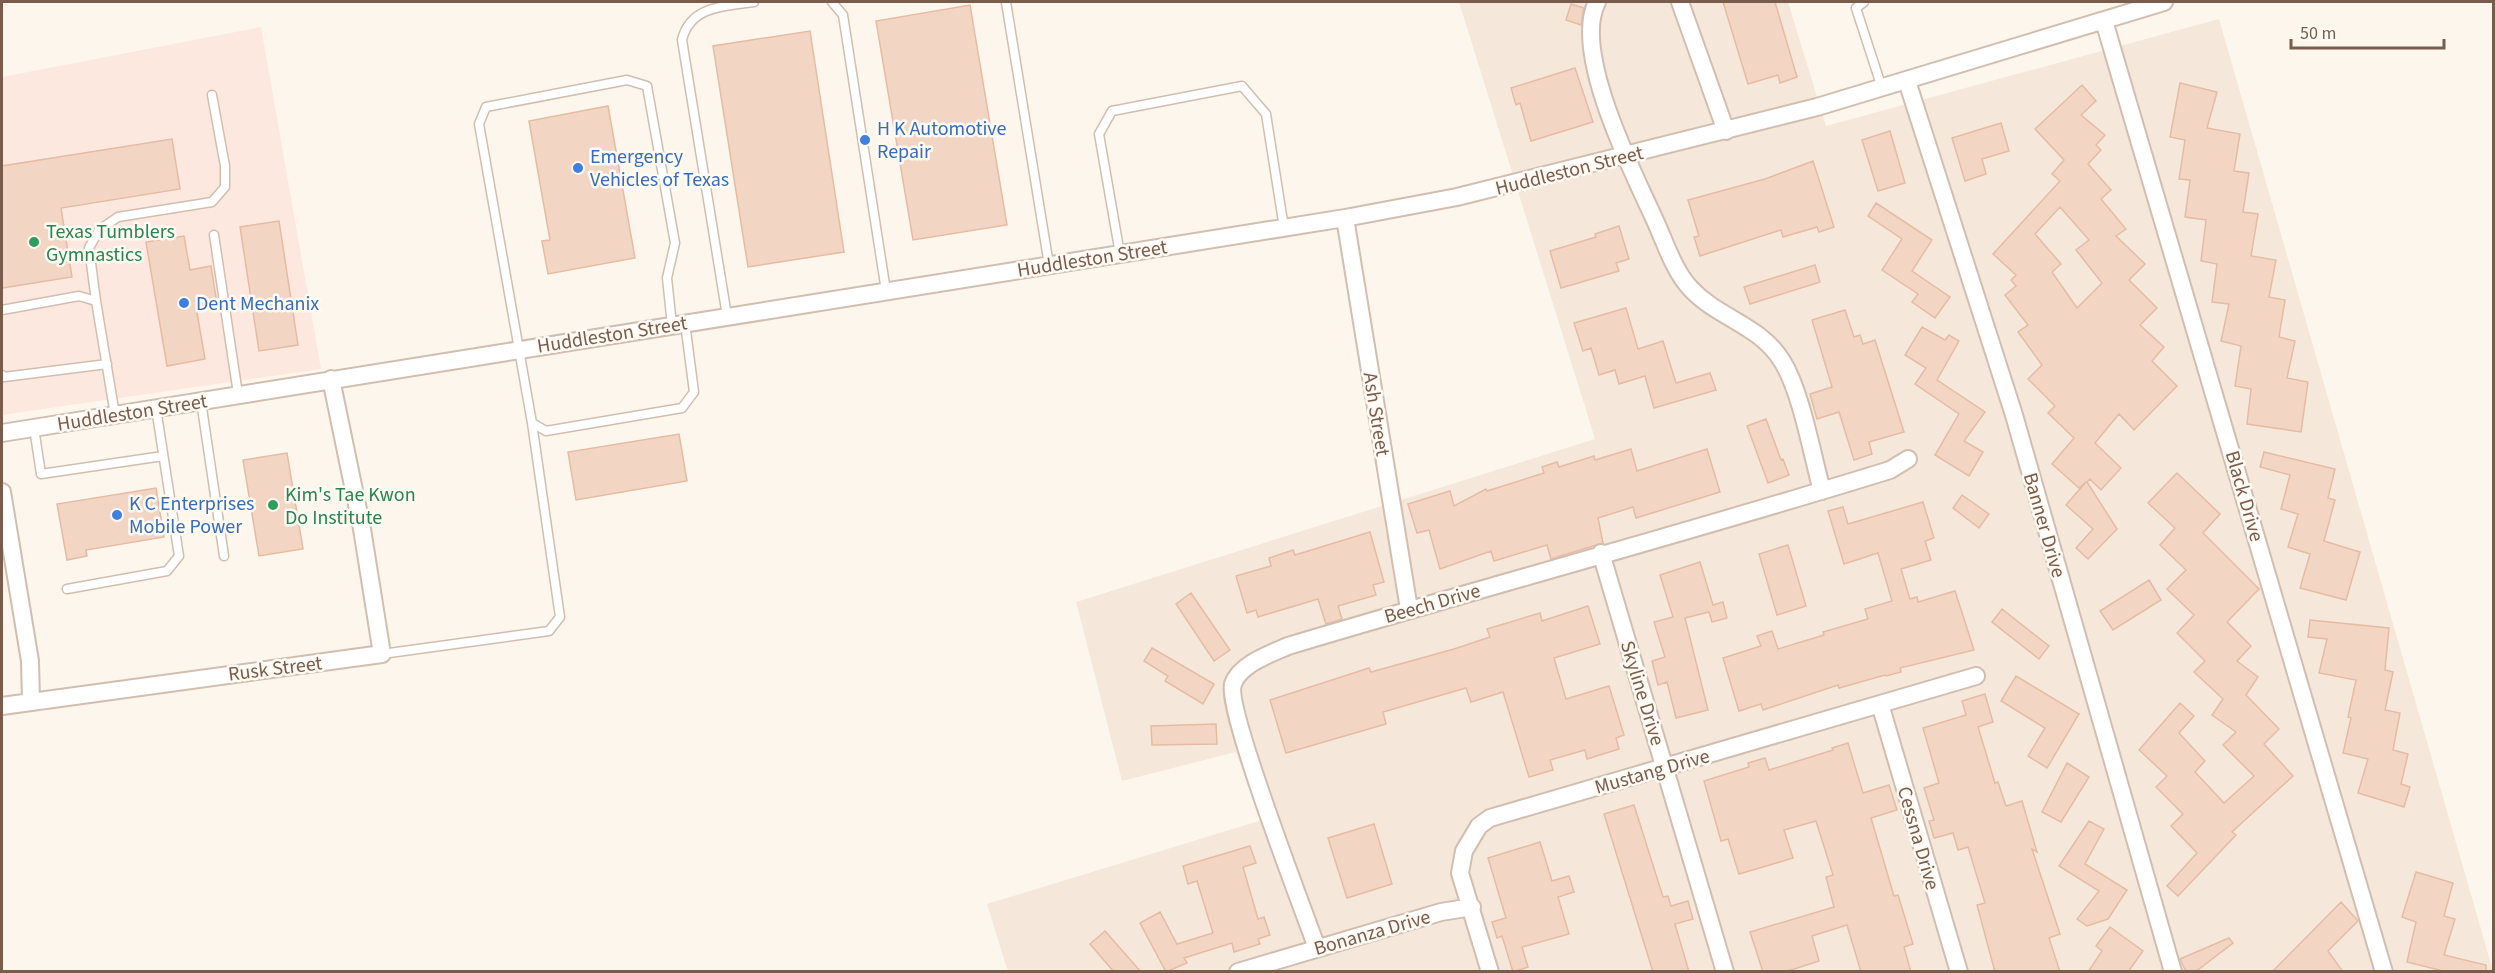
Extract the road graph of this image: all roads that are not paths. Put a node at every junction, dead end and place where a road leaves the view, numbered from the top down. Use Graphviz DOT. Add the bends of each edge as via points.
graph roads {
  1 [pos="754,2"];
  2 [pos="836,2"];
  3 [pos="1006,2"];
  4 [pos="1597,2"];
  5 [pos="1680,2"];
  6 [pos="1864,2"];
  7 [pos="2164,2"];
  8 [pos="2104,21"];
  9 [pos="1907,81"];
  10 [pos="1882,89"];
  11 [pos="212,95"];
  12 [pos="1726,131"];
  13 [pos="1626,156"];
  14 [pos="1345,218"];
  15 [pos="1284,228"];
  16 [pos="214,235"];
  17 [pos="1120,254"];
  18 [pos="1049,265"];
  19 [pos="886,291"];
  20 [pos="96,300"];
  21 [pos="2,310"];
  22 [pos="727,316"];
  23 [pos="679,324"];
  24 [pos="520,349"];
  25 [pos="107,364"];
  26 [pos="2,375"];
  27 [pos="331,379"];
  28 [pos="238,394"];
  29 [pos="201,401"];
  30 [pos="156,408"];
  31 [pos="115,415"];
  32 [pos="532,423"];
  33 [pos="34,428"];
  34 [pos="2,433"];
  35 [pos="164,456"];
  36 [pos="1908,459"];
  37 [pos="1822,491"];
  38 [pos="2,492"];
  39 [pos="1601,554"];
  40 [pos="224,556"];
  41 [pos="68,589"];
  42 [pos="1409,609"];
  43 [pos="382,654"];
  44 [pos="1976,676"];
  45 [pos="31,701"];
  46 [pos="1880,704"];
  47 [pos="2,706"];
  48 [pos="1665,767"];
  49 [pos="1472,906"];
  50 [pos="1317,948"];
  51 [pos="1238,972"];
  52 [pos="1490,972"];
  53 [pos="1725,972"];
  54 [pos="1959,972"];
  55 [pos="2173,972"];
  56 [pos="2384,972"];
  1 -- 22 [label="lane" via="709,9 694,16 682,40"];
  2 -- 19 [label="lane" via="843,15"];
  3 -- 18 [label="lane"];
  4 -- 13 [label="street" via="1592,11 1591,34 1600,88"];
  5 -- 12 [label="street"];
  6 -- 10 [label="lane" via="1856,8"];
  7 -- 8 [label="street, Huddleston Street"];
  8 -- 9 [label="street, Huddleston Street"];
  8 -- 56 [label="street, Black Drive"];
  9 -- 10 [label="street, Huddleston Street"];
  9 -- 55 [label="street, Banner Drive" via="2014,415"];
  10 -- 12 [label="street, Huddleston Street"];
  11 -- 20 [label="lane" via="225,187 212,202 118,217 99,230 89,248"];
  12 -- 13 [label="street, Huddleston Street"];
  13 -- 14 [label="street, Huddleston Street" via="1457,197"];
  13 -- 37 [label="street" via="1689,287 1711,306 1746,325 1771,345 1783,362"];
  14 -- 15 [label="street, Huddleston Street"];
  14 -- 42 [label="street, Ash Street"];
  15 -- 17 [label="street, Huddleston Street"];
  15 -- 17 [label="lane" via="1266,114 1242,86 1112,111 1100,134"];
  16 -- 28 [label="lane"];
  17 -- 18 [label="street, Huddleston Street"];
  18 -- 19 [label="street, Huddleston Street"];
  19 -- 22 [label="street, Huddleston Street"];
  20 -- 21 [label="lane" via="79,296"];
  20 -- 25 [label="lane"];
  22 -- 23 [label="street, Huddleston Street"];
  23 -- 24 [label="street, Huddleston Street"];
  23 -- 24 [label="lane" via="667,278 675,243 647,86 627,80 486,107 478,124"];
  23 -- 32 [label="lane" via="694,392 682,408 546,431"];
  24 -- 27 [label="street, Huddleston Street"];
  24 -- 32 [label="lane"];
  25 -- 26 [label="lane"];
  25 -- 31 [label="lane"];
  27 -- 28 [label="street, Huddleston Street"];
  27 -- 43 [label="street" via="362,529"];
  28 -- 29 [label="street, Huddleston Street"];
  29 -- 30 [label="street, Huddleston Street"];
  29 -- 40 [label="lane"];
  30 -- 31 [label="street, Huddleston Street"];
  30 -- 35 [label="lane"];
  31 -- 33 [label="street, Huddleston Street"];
  32 -- 43 [label="lane, Rusk Street" via="560,617 549,631"];
  33 -- 34 [label="street, Huddleston Street"];
  33 -- 35 [label="lane" via="41,474"];
  35 -- 41 [label="lane" via="179,556 167,571"];
  36 -- 37 [label="street, Beech Drive" via="1890,470"];
  37 -- 39 [label="street, Beech Drive"];
  38 -- 45 [label="street" via="30,661"];
  39 -- 42 [label="street, Beech Drive"];
  39 -- 48 [label="street, Skyline Drive"];
  42 -- 50 [label="street, Beech Drive" via="1288,646 1259,659 1239,674 1232,685 1243,741"];
  43 -- 45 [label="street, Rusk Street"];
  44 -- 46 [label="street, Mustang Drive"];
  45 -- 47 [label="street, Rusk Street"];
  46 -- 48 [label="street, Mustang Drive"];
  46 -- 54 [label="street, Cessna Drive"];
  48 -- 49 [label="street, Mustang Drive" via="1490,818 1479,826 1464,851 1460,873"];
  48 -- 53 [label="street, Skyline Drive"];
  49 -- 50 [label="street, Bonanza Drive"];
  49 -- 52 [label="street, Mustang Drive"];
  50 -- 51 [label="street, Bonanza Drive"];
}
